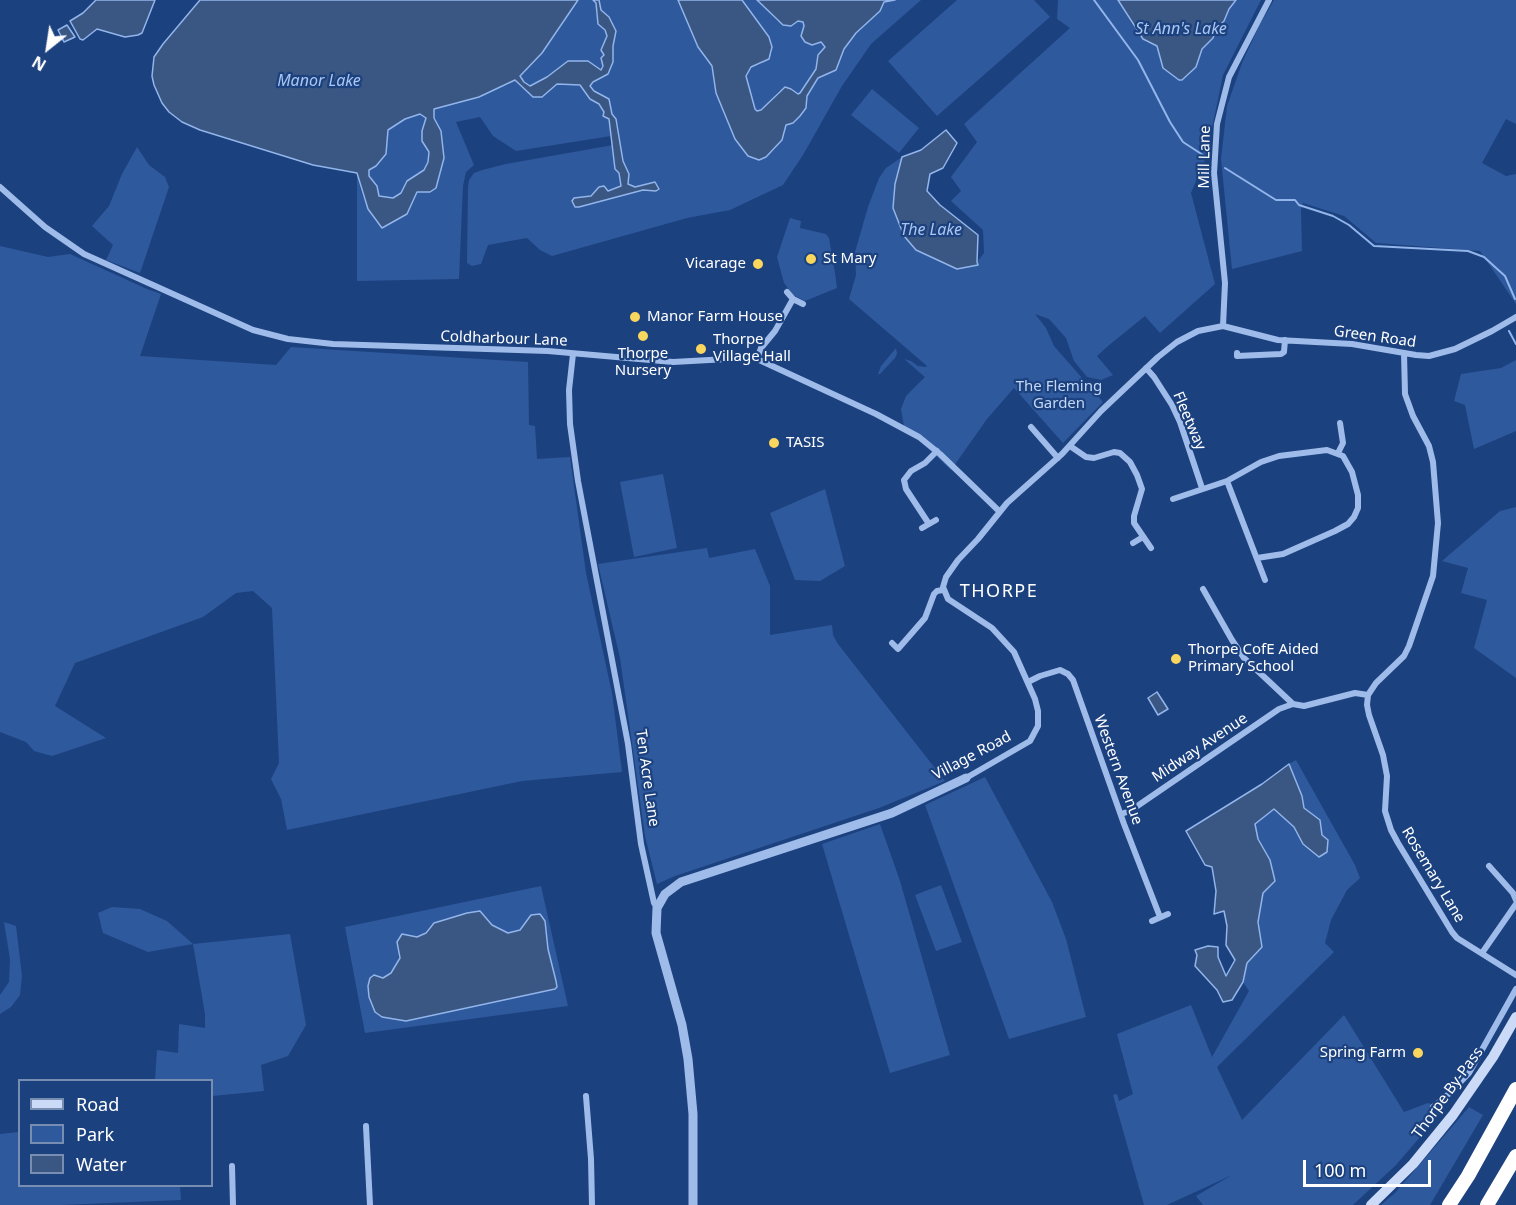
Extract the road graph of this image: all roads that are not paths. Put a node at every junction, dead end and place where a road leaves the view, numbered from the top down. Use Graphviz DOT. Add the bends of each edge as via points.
graph roads {
  1 [pos="1269,0"];
  2 [pos="0,187"];
  3 [pos="787,292"];
  4 [pos="793,299"];
  5 [pos="803,304"];
  6 [pos="1516,317"];
  7 [pos="1223,326"];
  8 [pos="1285,340"];
  9 [pos="1237,353"];
  10 [pos="1404,353"];
  11 [pos="573,354"];
  12 [pos="757,359"];
  13 [pos="1146,368"];
  14 [pos="1340,423"];
  15 [pos="1031,427"];
  16 [pos="1070,446"];
  17 [pos="937,451"];
  18 [pos="1338,453"];
  19 [pos="1058,458"];
  20 [pos="1227,481"];
  21 [pos="1202,488"];
  22 [pos="1173,500"];
  23 [pos="1000,512"];
  24 [pos="936,520"];
  25 [pos="929,524"];
  26 [pos="922,528"];
  27 [pos="1143,537"];
  28 [pos="1133,543"];
  29 [pos="1151,548"];
  30 [pos="1257,558"];
  31 [pos="1266,580"];
  32 [pos="1203,589"];
  33 [pos="944,590"];
  34 [pos="892,643"];
  35 [pos="1028,682"];
  36 [pos="1368,695"];
  37 [pos="1293,704"];
  38 [pos="966,778"];
  39 [pos="1121,814"];
  40 [pos="1489,866"];
  41 [pos="1516,902"];
  42 [pos="657,908"];
  43 [pos="1168,914"];
  44 [pos="1160,917"];
  45 [pos="1152,921"];
  46 [pos="1482,953"];
  47 [pos="1516,975"];
  48 [pos="1516,989"];
  49 [pos="1516,1017"];
  50 [pos="1516,1089"];
  51 [pos="586,1096"];
  52 [pos="1432,1107"];
  53 [pos="366,1126"];
  54 [pos="1516,1156"];
  55 [pos="232,1166"];
  56 [pos="233,1205"];
  57 [pos="370,1205"];
  58 [pos="592,1205"];
  59 [pos="693,1205"];
  60 [pos="1371,1205"];
  61 [pos="1449,1205"];
  62 [pos="1487,1205"];
  1 -- 7 [label="street, Mill Lane" via="1228,77 1217,124 1214,173 1225,283"];
  2 -- 11 [label="street, Coldharbour Lane" via="45,227 84,254 253,330 333,345"];
  3 -- 4 [label="street"];
  4 -- 5 [label="street"];
  4 -- 12 [label="street" via="760,348"];
  6 -- 10 [label="street, Green Road" via="1441,354"];
  7 -- 8 [label="street, Green Road"];
  7 -- 13 [label="street" via="1198,331 1177,342"];
  8 -- 9 [label="street" via="1281,354"];
  8 -- 10 [label="street, Green Road" via="1352,344"];
  10 -- 36 [label="street" via="1405,394 1433,462 1437,548 1433,576 1407,652"];
  11 -- 12 [label="street, Coldharbour Lane" via="673,362"];
  11 -- 42 [label="street, Ten Acre Lane" via="570,424 578,481 628,744 641,844"];
  12 -- 17 [label="street, Coldharbour Lane" via="876,414"];
  13 -- 16 [label="street"];
  13 -- 21 [label="street, Fleetway" via="1172,405"];
  14 -- 18 [label="street" via="1343,443"];
  15 -- 19 [label="street"];
  16 -- 19 [label="street"];
  16 -- 27 [label="street" via="1086,457 1114,452 1130,462 1142,489 1134,523"];
  17 -- 23 [label="street, Coldharbour Lane"];
  17 -- 25 [label="street" via="904,480"];
  18 -- 20 [label="street" via="1327,450 1279,456"];
  18 -- 30 [label="street" via="1347,460 1356,484 1358,508 1354,517 1335,531 1283,554"];
  19 -- 23 [label="street"];
  20 -- 21 [label="street"];
  20 -- 30 [label="street"];
  21 -- 22 [label="street"];
  23 -- 33 [label="street" via="950,569"];
  24 -- 25 [label="street"];
  25 -- 26 [label="street"];
  27 -- 28 [label="street"];
  27 -- 29 [label="street"];
  30 -- 31 [label="street"];
  32 -- 37 [label="street" via="1245,658"];
  33 -- 34 [label="street" via="934,594 925,618 898,649"];
  33 -- 35 [label="street, Village Road" via="951,602 992,628 1010,646"];
  35 -- 38 [label="street, Village Road" via="1037,706 1037,732 1021,747"];
  35 -- 39 [label="street, Western Avenue" via="1054,670 1071,675"];
  36 -- 37 [label="street" via="1355,693 1304,706"];
  36 -- 46 [label="street, Rosemary Lane" via="1369,715 1387,776 1385,811 1391,830 1452,932"];
  37 -- 39 [label="street, Midway Avenue" via="1279,709"];
  38 -- 42 [label="street, Village Road" via="892,813 681,882 668,891"];
  39 -- 44 [label="street, Western Avenue"];
  40 -- 41 [label="street"];
  41 -- 46 [label="street"];
  42 -- 59 [label="street, Ten Acre Lane" via="656,933 688,1059 693,1114"];
  43 -- 44 [label="street"];
  44 -- 45 [label="street"];
  46 -- 47 [label="street, Rosemary Lane"];
  48 -- 52 [label="street" via="1469,1073"];
  49 -- 60 [label="main road, Thorpe By-Pass" via="1453,1116 1413,1164"];
  50 -- 61 [label="highway"];
  51 -- 58 [label="street"];
  53 -- 57 [label="street"];
  54 -- 62 [label="highway"];
  55 -- 56 [label="street"];
}
